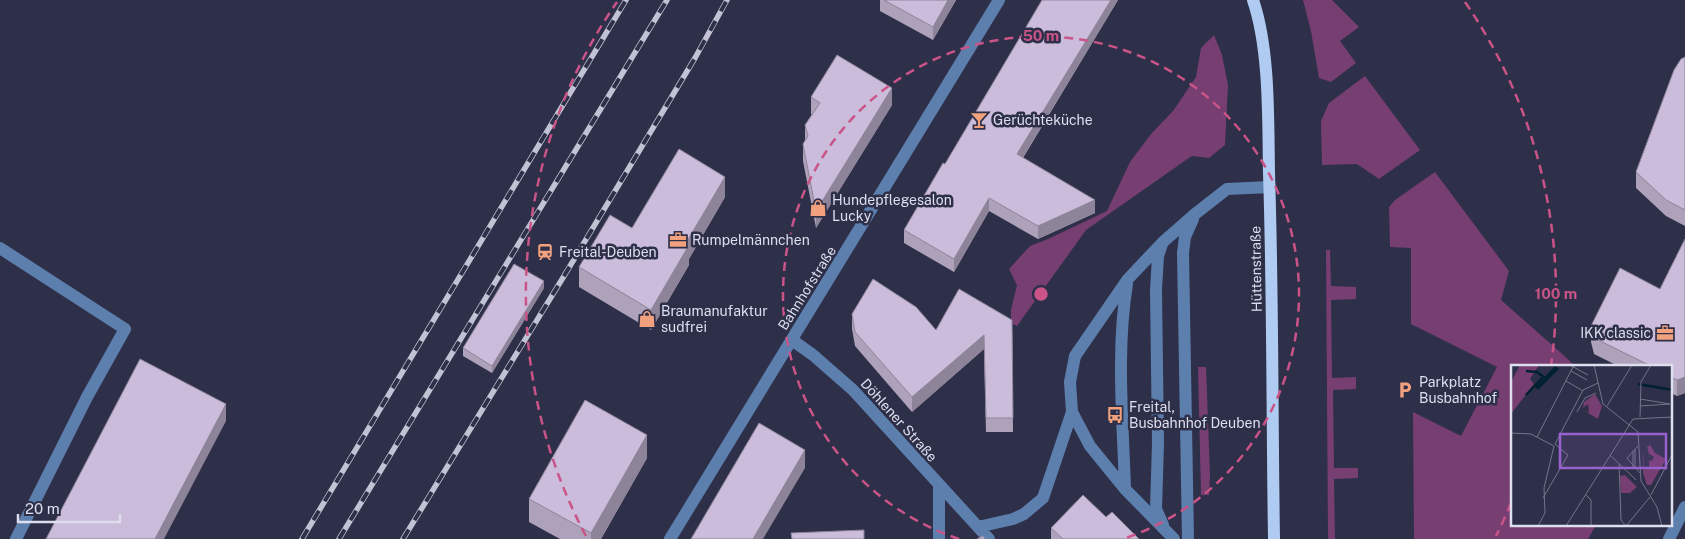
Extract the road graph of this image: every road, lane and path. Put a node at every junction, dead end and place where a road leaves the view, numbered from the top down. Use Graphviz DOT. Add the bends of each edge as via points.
graph roads {
  1 [pos="999,0"];
  2 [pos="1253,0"];
  3 [pos="1270,186"];
  4 [pos="1195,214"];
  5 [pos="1163,242"];
  6 [pos="0,248"];
  7 [pos="1128,279"];
  8 [pos="792,340"];
  9 [pos="1072,412"];
  10 [pos="939,485"];
  11 [pos="1125,488"];
  12 [pos="1685,507"];
  13 [pos="978,527"];
  14 [pos="1165,529"];
  15 [pos="16,539"];
  16 [pos="670,539"];
  17 [pos="939,539"];
  18 [pos="989,539"];
  19 [pos="1174,539"];
  20 [pos="1188,539"];
  21 [pos="1274,539"];
  22 [pos="1669,539"];
  1 -- 8 [label="street, Bahnhofstraße"];
  2 -- 3 [label="main road, Hüttenstraße" via="1267,95"];
  3 -- 4 [label="street" via="1227,189"];
  3 -- 21 [label="main road, Hüttenstraße"];
  4 -- 5 [label="street"];
  4 -- 20 [label="street" via="1185,237 1183,253"];
  5 -- 7 [label="street"];
  5 -- 14 [label="street" via="1156,272 1156,509"];
  6 -- 15 [label="street" via="125,329 86,397"];
  7 -- 9 [label="street" via="1076,356 1070,382"];
  7 -- 11 [label="street" via="1122,359"];
  8 -- 10 [label="street, Döhlener Straße" via="853,390"];
  8 -- 16 [label="street, Bahnhofstraße"];
  9 -- 11 [label="street" via="1090,446"];
  9 -- 13 [label="street" via="1043,498 1013,520"];
  10 -- 13 [label="street, Döhlener Straße"];
  10 -- 17 [label="street"];
  11 -- 14 [label="street"];
  12 -- 22 [label="street"];
  13 -- 18 [label="street, Döhlener Straße"];
  14 -- 19 [label="street"];
}
